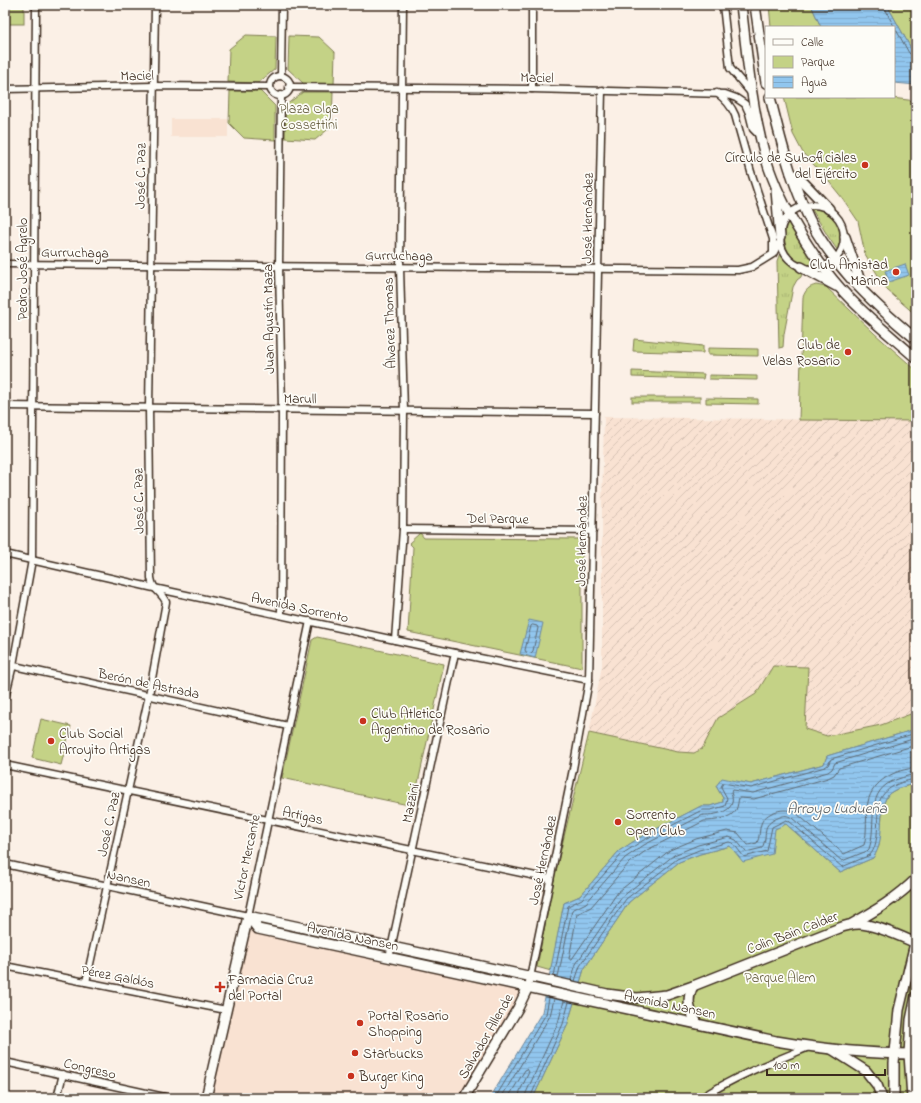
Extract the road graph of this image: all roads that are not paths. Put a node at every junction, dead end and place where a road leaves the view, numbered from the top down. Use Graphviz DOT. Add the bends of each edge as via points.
graph roads {
  1 [pos="36,5"];
  2 [pos="155,5"];
  3 [pos="282,5"];
  4 [pos="403,5"];
  5 [pos="532,5"];
  6 [pos="723,5"];
  7 [pos="741,5"];
  8 [pos="755,5"];
  9 [pos="281,76"];
  10 [pos="765,76"];
  11 [pos="154,86"];
  12 [pos="270,87"];
  13 [pos="289,87"];
  14 [pos="402,88"];
  15 [pos="5,89"];
  16 [pos="36,89"];
  17 [pos="532,89"];
  18 [pos="602,90"];
  19 [pos="717,93"];
  20 [pos="752,94"];
  21 [pos="281,95"];
  22 [pos="770,98"];
  23 [pos="761,137"];
  24 [pos="791,173"];
  25 [pos="775,183"];
  26 [pos="803,206"];
  27 [pos="829,209"];
  28 [pos="790,214"];
  29 [pos="845,237"];
  30 [pos="778,240"];
  31 [pos="836,260"];
  32 [pos="5,264"];
  33 [pos="34,264"];
  34 [pos="151,265"];
  35 [pos="278,266"];
  36 [pos="400,267"];
  37 [pos="801,267"];
  38 [pos="824,267"];
  39 [pos="599,269"];
  40 [pos="839,288"];
  41 [pos="864,292"];
  42 [pos="916,339"];
  43 [pos="916,358"];
  44 [pos="5,406"];
  45 [pos="33,407"];
  46 [pos="149,408"];
  47 [pos="282,410"];
  48 [pos="404,411"];
  49 [pos="595,413"];
  50 [pos="403,529"];
  51 [pos="593,532"];
  52 [pos="5,554"];
  53 [pos="32,560"];
  54 [pos="154,588"];
  55 [pos="281,615"];
  56 [pos="310,621"];
  57 [pos="395,640"];
  58 [pos="455,653"];
  59 [pos="5,664"];
  60 [pos="13,665"];
  61 [pos="590,680"];
  62 [pos="149,695"];
  63 [pos="5,698"];
  64 [pos="288,726"];
  65 [pos="5,765"];
  66 [pos="128,791"];
  67 [pos="268,820"];
  68 [pos="412,851"];
  69 [pos="5,864"];
  70 [pos="916,879"];
  71 [pos="550,880"];
  72 [pos="107,886"];
  73 [pos="248,916"];
  74 [pos="851,925"];
  75 [pos="916,942"];
  76 [pos="391,947"];
  77 [pos="389,958"];
  78 [pos="5,966"];
  79 [pos="530,977"];
  80 [pos="86,982"];
  81 [pos="703,982"];
  82 [pos="693,986"];
  83 [pos="528,987"];
  84 [pos="916,996"];
  85 [pos="226,1010"];
  86 [pos="696,1023"];
  87 [pos="810,1047"];
  88 [pos="832,1049"];
  89 [pos="894,1053"];
  90 [pos="912,1054"];
  91 [pos="5,1062"];
  92 [pos="62,1074"];
  93 [pos="57,1098"];
  94 [pos="169,1098"];
  95 [pos="206,1098"];
  96 [pos="464,1098"];
  97 [pos="701,1098"];
  98 [pos="882,1098"];
  99 [pos="894,1098"];
  100 [pos="912,1098"];
  1 -- 16 [label="street, Pedro José Agrelo"];
  2 -- 11 [label="street, José C. Paz"];
  3 -- 9 [label="street"];
  4 -- 14 [label="street, Álvarez Thomas"];
  5 -- 17 [label="street"];
  6 -- 20 [label="street" via="730,68"];
  7 -- 20 [label="street"];
  8 -- 10 [label="street"];
  9 -- 12 [label="street" via="272,80"];
  9 -- 13 [label="street" via="288,81"];
  11 -- 12 [label="street, Maciel"];
  11 -- 16 [label="street, Maciel"];
  11 -- 34 [label="street, José C. Paz"];
  12 -- 21 [label="street" via="274,93"];
  13 -- 14 [label="street, Maciel"];
  13 -- 21 [label="street" via="285,94"];
  14 -- 17 [label="street, Maciel"];
  14 -- 36 [label="street, Álvarez Thomas"];
  15 -- 16 [label="street, Maciel"];
  16 -- 33 [label="street, Pedro José Agrelo"];
  17 -- 18 [label="street, Maciel"];
  18 -- 19 [label="street, Maciel"];
  18 -- 39 [label="street, José Hernández"];
  19 -- 23 [label="street, Maciel" via="736,98 745,104 753,129"];
  19 -- 30 [label="street" via="732,106 751,172"];
  20 -- 23 [label="street"];
  21 -- 35 [label="street, Juan Agustín Maza"];
  22 -- 24 [label="street"];
  23 -- 25 [label="street"];
  24 -- 26 [label="street"];
  24 -- 27 [label="street" via="804,182"];
  25 -- 28 [label="street"];
  25 -- 30 [label="street"];
  26 -- 27 [label="street" via="821,205"];
  26 -- 28 [label="street"];
  26 -- 31 [label="street"];
  27 -- 29 [label="street" via="843,225"];
  28 -- 30 [label="street, Gurruchaga" via="782,224"];
  28 -- 38 [label="street"];
  29 -- 31 [label="street"];
  29 -- 41 [label="street"];
  30 -- 37 [label="street" via="793,263"];
  30 -- 39 [label="street, Gurruchaga" via="773,254 752,268"];
  31 -- 38 [label="street"];
  31 -- 41 [label="street"];
  32 -- 33 [label="street, Gurruchaga"];
  33 -- 34 [label="street, Gurruchaga"];
  33 -- 45 [label="street, Pedro José Agrelo"];
  34 -- 35 [label="street, Gurruchaga"];
  34 -- 46 [label="street, José C. Paz"];
  35 -- 36 [label="street, Gurruchaga"];
  35 -- 47 [label="street, Juan Agustín Maza"];
  36 -- 39 [label="street, Gurruchaga"];
  36 -- 48 [label="street, Álvarez Thomas"];
  37 -- 38 [label="street"];
  37 -- 40 [label="street"];
  38 -- 40 [label="street"];
  39 -- 49 [label="street, José Hernández"];
  40 -- 43 [label="street"];
  41 -- 42 [label="street" via="883,312"];
  44 -- 45 [label="street, Marull"];
  45 -- 46 [label="street, Marull"];
  45 -- 53 [label="street, Pedro José Agrelo"];
  46 -- 47 [label="street, Marull"];
  46 -- 54 [label="street, José C. Paz" via="151,578"];
  47 -- 48 [label="street, Marull"];
  47 -- 55 [label="street, Juan Agustín Maza"];
  48 -- 49 [label="street, Marull"];
  48 -- 50 [label="street, Álvarez Thomas"];
  49 -- 51 [label="street, José Hernández"];
  50 -- 51 [label="street, Del Parque"];
  50 -- 57 [label="street, Álvarez Thomas"];
  51 -- 61 [label="street, José Hernández"];
  52 -- 53 [label="street, Avenida Sorrento"];
  53 -- 54 [label="street, Avenida Sorrento"];
  53 -- 60 [label="street, Pedro José Agrelo"];
  54 -- 55 [label="street, Avenida Sorrento"];
  54 -- 62 [label="street, José C. Paz" via="163,595 166,602"];
  55 -- 56 [label="street, Avenida Sorrento"];
  56 -- 57 [label="street, Avenida Sorrento"];
  56 -- 64 [label="street, Víctor Mercante"];
  57 -- 58 [label="street, Avenida Sorrento"];
  58 -- 61 [label="street, Avenida Sorrento"];
  58 -- 68 [label="street, Mazzini"];
  59 -- 60 [label="street, Berón de Astrada"];
  60 -- 62 [label="street, Berón de Astrada"];
  60 -- 63 [label="street, Pedro José Agrelo"];
  61 -- 71 [label="street, José Hernández"];
  62 -- 64 [label="street, Berón de Astrada"];
  62 -- 66 [label="street, José C. Paz"];
  64 -- 67 [label="street, Víctor Mercante"];
  65 -- 66 [label="street, Artigas"];
  66 -- 67 [label="street, Artigas"];
  66 -- 72 [label="street, José C. Paz"];
  67 -- 68 [label="street, Artigas"];
  67 -- 73 [label="street, Víctor Mercante"];
  68 -- 71 [label="street, Artigas"];
  68 -- 76 [label="street, Mazzini"];
  69 -- 72 [label="street, Nansen"];
  70 -- 74 [label="street" via="886,904"];
  71 -- 79 [label="street, José Hernández"];
  72 -- 73 [label="street, Nansen"];
  72 -- 80 [label="street, José C. Paz"];
  73 -- 76 [label="street, Avenida Nansen"];
  73 -- 77 [label="street, Avenida Nansen" via="258,929"];
  73 -- 85 [label="street, Víctor Mercante"];
  74 -- 75 [label="street, Colin Bain Calder" via="870,926"];
  74 -- 81 [label="street, Colin Bain Calder"];
  75 -- 89 [label="street" via="899,1010"];
  76 -- 77 [label="street, Mazzini"];
  76 -- 79 [label="street, Avenida Nansen"];
  77 -- 83 [label="street, Avenida Nansen"];
  78 -- 80 [label="street, Pérez Galdós"];
  79 -- 82 [label="street, Avenida Nansen" via="638,998 667,995"];
  79 -- 83 [label="street, José Hernández"];
  80 -- 85 [label="street, Pérez Galdós"];
  81 -- 82 [label="street, Avenida Nansen"];
  82 -- 86 [label="street" via="688,1004"];
  83 -- 86 [label="street, Avenida Nansen"];
  83 -- 96 [label="street, Salvador Allende"];
  84 -- 90 [label="street" via="911,1020"];
  85 -- 95 [label="street, Víctor Mercante"];
  86 -- 87 [label="street, Avenida Nansen" via="776,1042"];
  87 -- 88 [label="street, Avenida Nansen"];
  87 -- 97 [label="street" via="739,1076"];
  88 -- 89 [label="street, Avenida Nansen"];
  88 -- 98 [label="street" via="866,1071"];
  89 -- 90 [label="street, Avenida Nansen"];
  89 -- 99 [label="street"];
  90 -- 100 [label="street"];
  91 -- 92 [label="street, Congreso"];
  92 -- 93 [label="street"];
  92 -- 94 [label="street, Congreso"];
}
